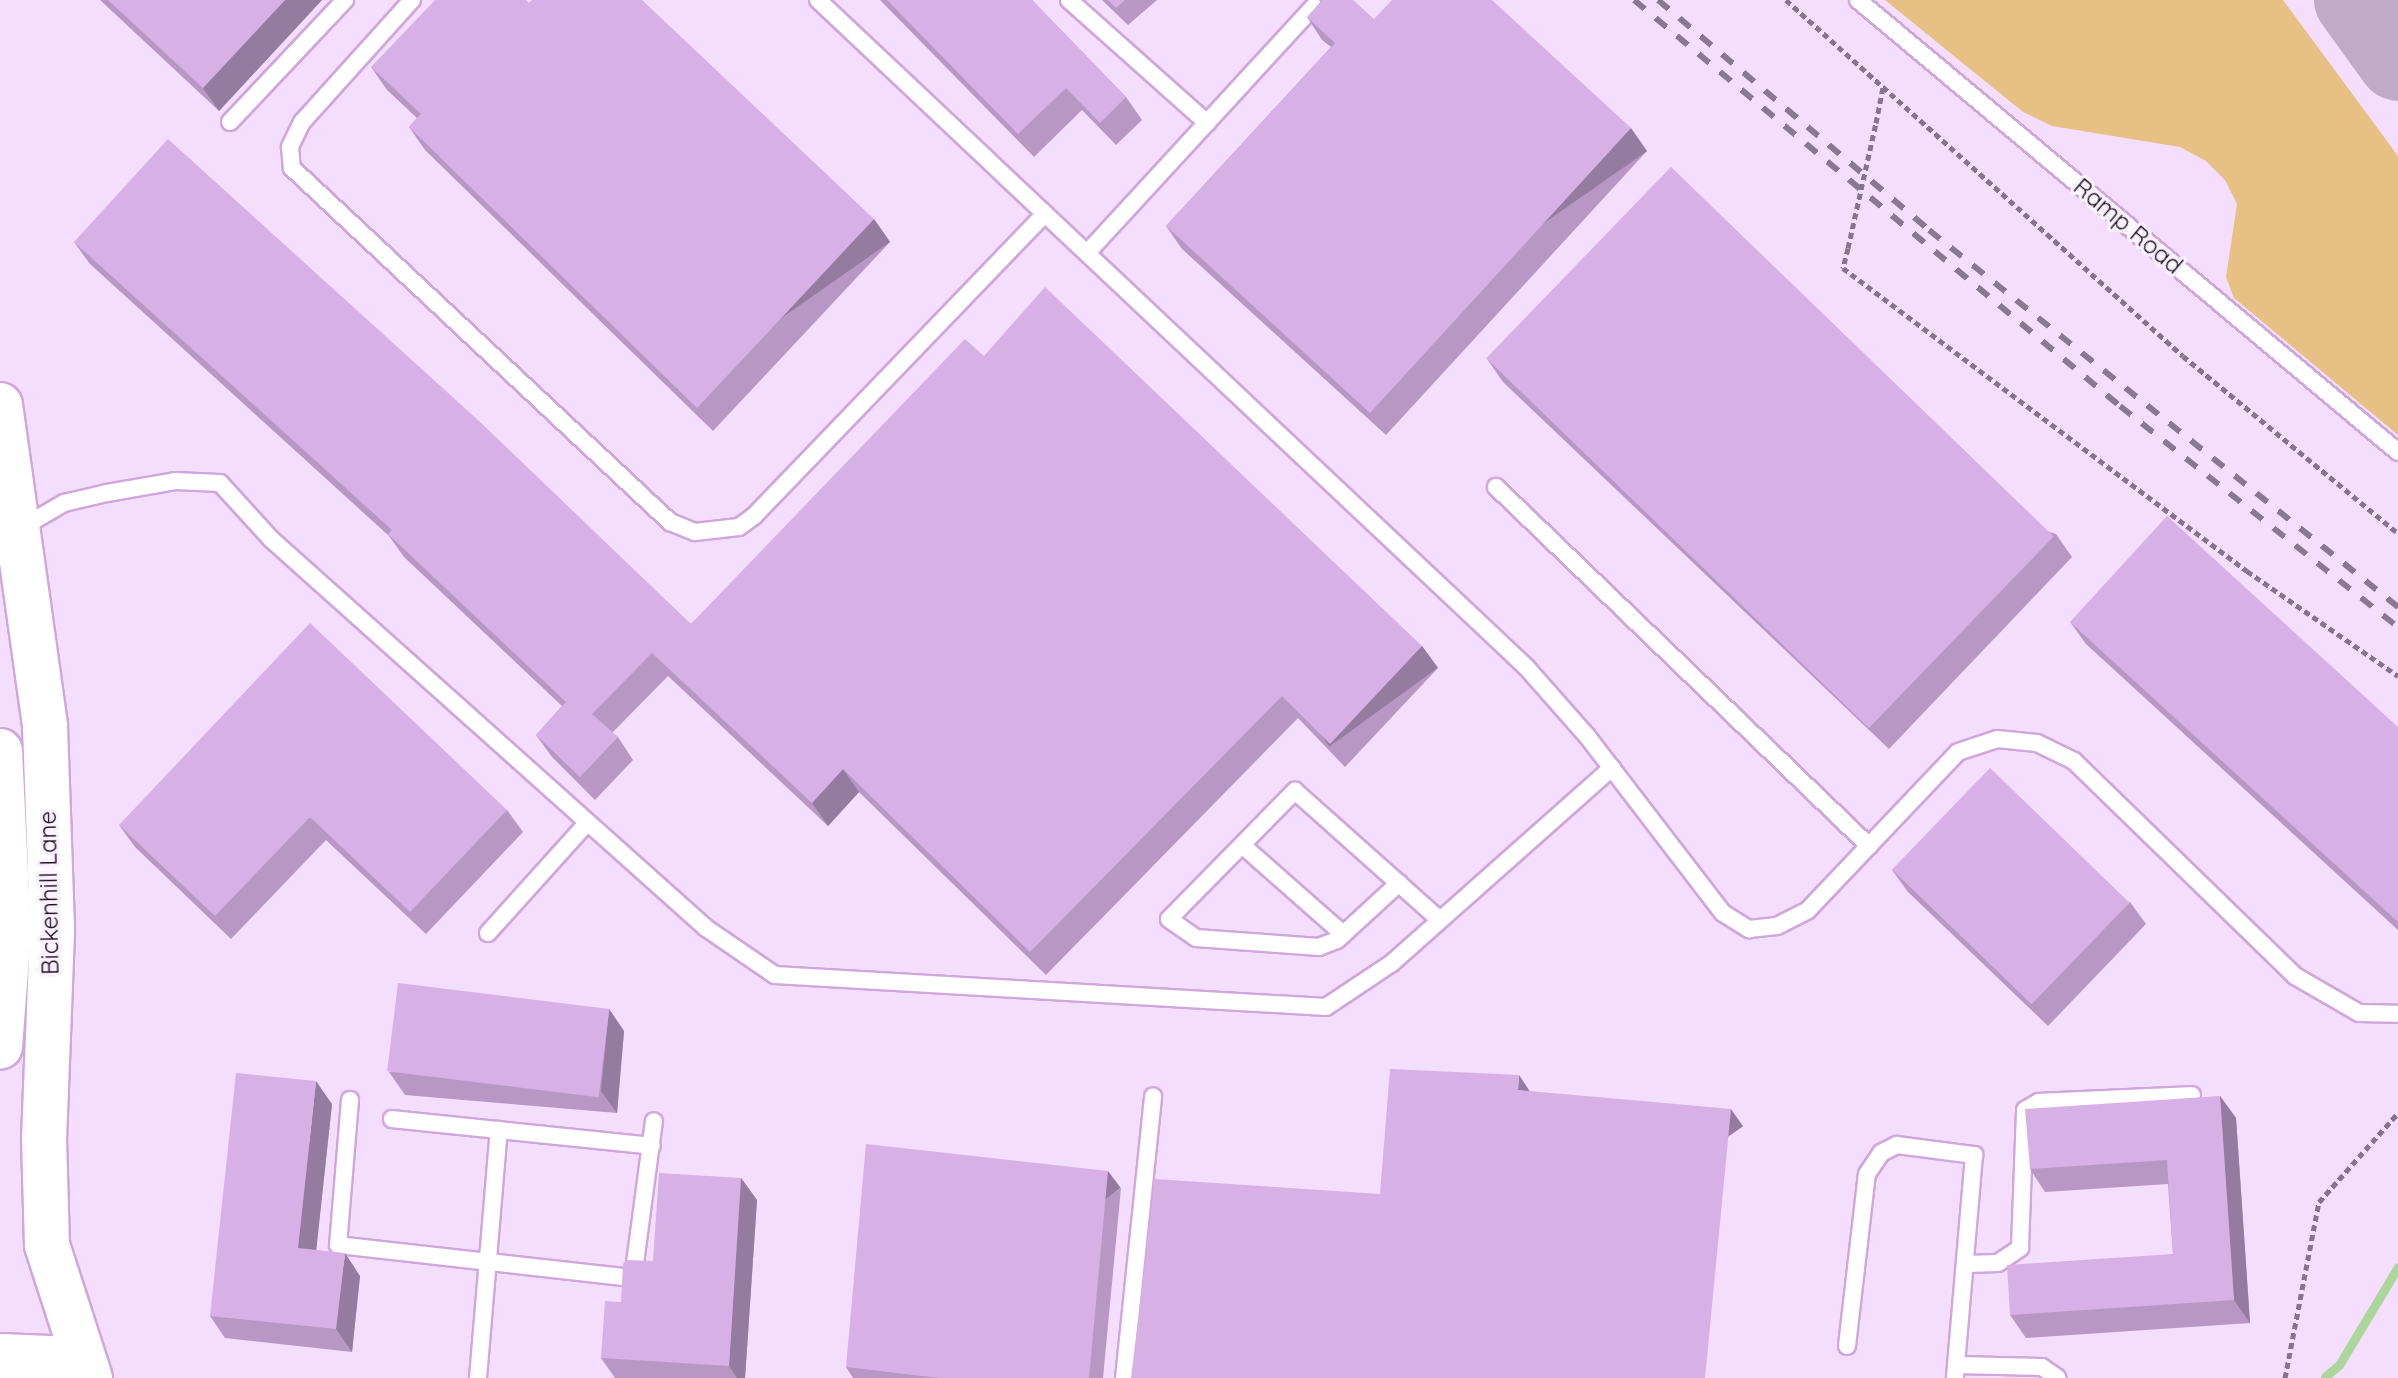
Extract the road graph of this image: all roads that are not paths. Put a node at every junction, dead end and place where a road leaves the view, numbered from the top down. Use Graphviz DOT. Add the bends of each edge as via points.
graph roads {
  1 [pos="345,0"];
  2 [pos="412,0"];
  3 [pos="818,0"];
  4 [pos="1069,0"];
  5 [pos="1858,0"];
  6 [pos="1314,6"];
  7 [pos="230,122"];
  8 [pos="1207,123"];
  9 [pos="1045,214"];
  10 [pos="1087,253"];
  11 [pos="0,405"];
  12 [pos="2398,452"];
  13 [pos="1496,487"];
  14 [pos="20,529"];
  15 [pos="0,751"];
  16 [pos="1612,768"];
  17 [pos="587,823"];
  18 [pos="1242,845"];
  19 [pos="1869,846"];
  20 [pos="1399,883"];
  21 [pos="1440,920"];
  22 [pos="488,933"];
  23 [pos="1343,934"];
  24 [pos="2398,1014"];
  25 [pos="0,1047"];
  26 [pos="2192,1095"];
  27 [pos="1153,1096"];
  28 [pos="350,1100"];
  29 [pos="392,1119"];
  30 [pos="654,1121"];
  31 [pos="499,1130"];
  32 [pos="652,1146"];
  33 [pos="489,1260"];
  34 [pos="1966,1264"];
  35 [pos="1847,1346"];
  36 [pos="0,1356"];
  37 [pos="1956,1372"];
  38 [pos="82,1378"];
  39 [pos="90,1378"];
  40 [pos="478,1378"];
  41 [pos="1124,1378"];
  42 [pos="2058,1378"];
  1 -- 7 [label="lane"];
  2 -- 9 [label="lane" via="302,122 290,147 292,168 670,522 695,532 739,527 754,516"];
  3 -- 9 [label="lane"];
  4 -- 8 [label="lane"];
  5 -- 12 [label="lane, Ramp Road"];
  6 -- 8 [label="lane"];
  8 -- 10 [label="lane"];
  9 -- 10 [label="lane"];
  10 -- 16 [label="lane" via="1527,668"];
  11 -- 14 [label="main road, Bickenhill Lane"];
  13 -- 19 [label="lane"];
  14 -- 17 [label="lane" via="64,503 107,493 175,481 220,483 271,539"];
  14 -- 39 [label="main road, Bickenhill Lane" via="45,727 52,932 44,1138 47,1245"];
  15 -- 25 [label="main road, Bickenhill Lane" via="9,932"];
  16 -- 19 [label="lane" via="1723,913 1749,929 1777,926 1807,911"];
  16 -- 21 [label="lane"];
  17 -- 21 [label="lane" via="706,928 775,975 1326,1007 1392,963"];
  17 -- 22 [label="lane"];
  18 -- 20 [label="lane" via="1295,791"];
  18 -- 23 [label="lane"];
  18 -- 23 [label="lane" via="1169,919 1196,938 1250,944 1319,947"];
  19 -- 24 [label="lane" via="1958,752 1997,739 2037,743 2074,761 2295,976 2359,1013"];
  20 -- 21 [label="lane"];
  20 -- 23 [label="lane"];
  26 -- 34 [label="lane" via="2039,1102 2025,1110 2020,1248 1998,1263"];
  27 -- 41 [label="lane"];
  28 -- 33 [label="lane" via="338,1245"];
  29 -- 31 [label="lane"];
  30 -- 32 [label="lane"];
  31 -- 32 [label="lane"];
  31 -- 33 [label="lane"];
  32 -- 33 [label="lane" via="633,1278"];
  33 -- 40 [label="lane"];
  34 -- 35 [label="lane" via="1974,1155 1897,1145 1881,1153 1867,1174"];
  34 -- 37 [label="lane"];
  36 -- 38 [label="main road" via="49,1358"];
  37 -- 42 [label="lane" via="2042,1367"];
}
